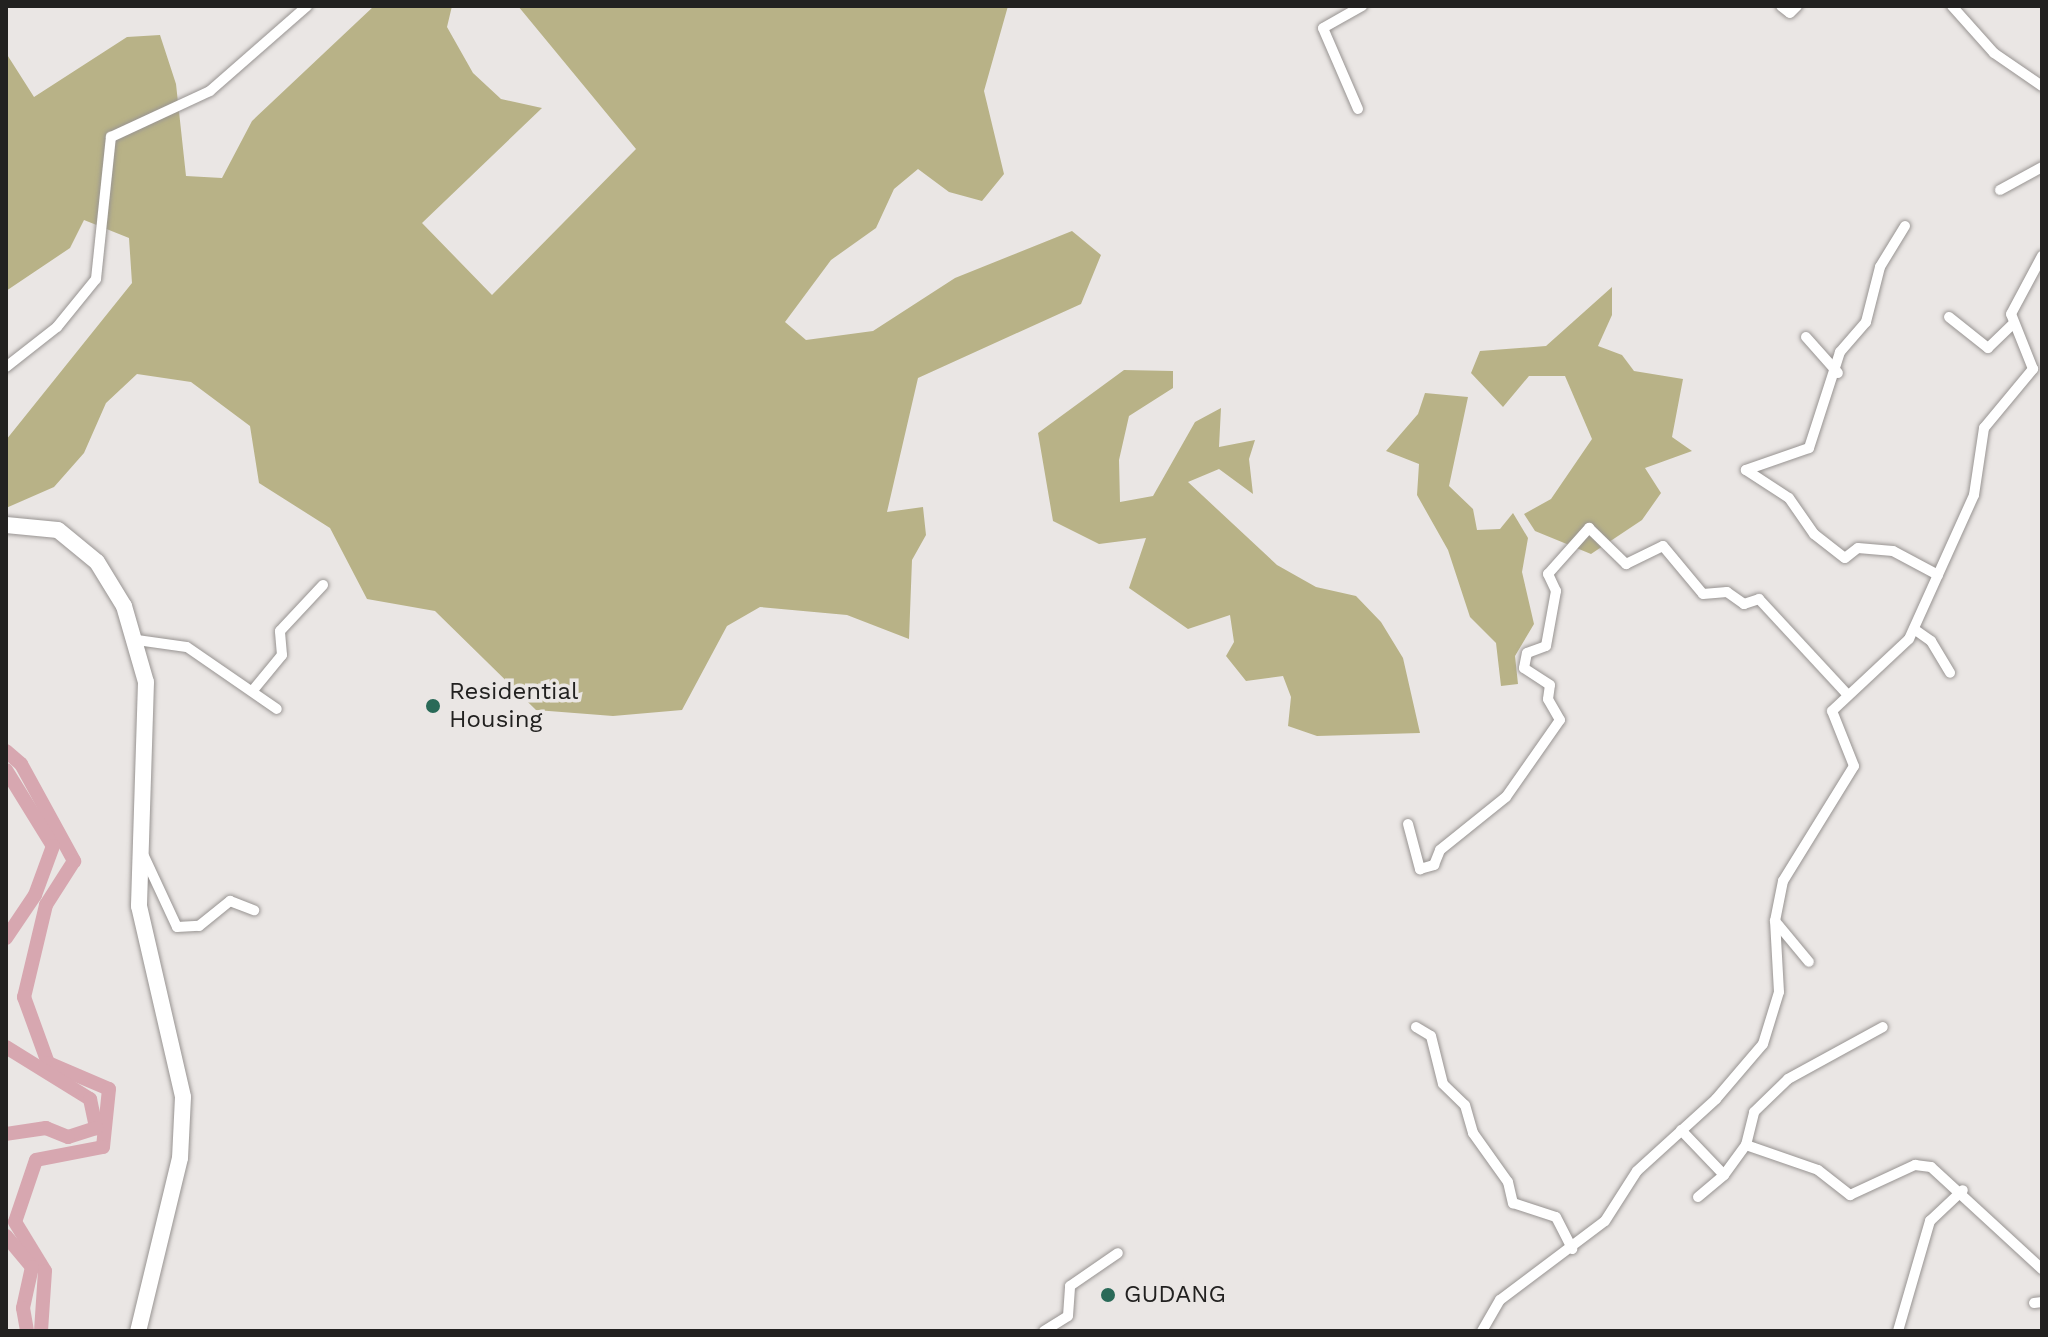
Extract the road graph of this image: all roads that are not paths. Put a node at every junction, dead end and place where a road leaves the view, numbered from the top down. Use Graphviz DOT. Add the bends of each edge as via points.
graph roads {
  1 [pos="307,6"];
  2 [pos="1362,6"];
  3 [pos="1781,6"];
  4 [pos="1797,6"];
  5 [pos="1952,6"];
  6 [pos="2042,86"];
  7 [pos="1358,109"];
  8 [pos="2042,167"];
  9 [pos="2000,190"];
  10 [pos="1905,226"];
  11 [pos="2042,256"];
  12 [pos="1949,317"];
  13 [pos="2014,323"];
  14 [pos="1806,337"];
  15 [pos="6,367"];
  16 [pos="1838,373"];
  17 [pos="6,525"];
  18 [pos="1938,575"];
  19 [pos="323,585"];
  20 [pos="1914,629"];
  21 [pos="137,640"];
  22 [pos="1950,673"];
  23 [pos="254,689"];
  24 [pos="1845,692"];
  25 [pos="277,709"];
  26 [pos="1408,824"];
  27 [pos="141,846"];
  28 [pos="254,910"];
  29 [pos="1775,921"];
  30 [pos="1809,962"];
  31 [pos="1416,1027"];
  32 [pos="1883,1027"];
  33 [pos="1681,1130"];
  34 [pos="1746,1145"];
  35 [pos="1724,1175"];
  36 [pos="1963,1190"];
  37 [pos="1698,1197"];
  38 [pos="1572,1249"];
  39 [pos="1118,1253"];
  40 [pos="2042,1269"];
  41 [pos="138,1331"];
  42 [pos="1044,1331"];
  43 [pos="1482,1331"];
  44 [pos="1898,1331"];
  1 -- 15 [label="street" via="210,91 111,137 96,279 57,327"];
  2 -- 7 [label="street" via="1323,28"];
  3 -- 4 [label="street" via="1790,13"];
  5 -- 6 [label="street" via="1994,53"];
  8 -- 9 [label="street"];
  10 -- 16 [label="street" via="1880,267 1866,322 1840,352"];
  11 -- 13 [label="street" via="2012,308"];
  12 -- 13 [label="street" via="1988,348"];
  13 -- 18 [label="street" via="2033,369 1984,428 1974,495"];
  14 -- 16 [label="street"];
  16 -- 18 [label="street" via="1823,396 1809,448 1746,470 1789,498 1814,534 1845,558 1858,548 1893,551"];
  17 -- 21 [label="main road" via="58,530 83,548 117,594"];
  18 -- 20 [label="street"];
  19 -- 23 [label="street" via="280,631 282,655"];
  20 -- 22 [label="street" via="1931,641"];
  20 -- 24 [label="street" via="1901,652"];
  21 -- 23 [label="street" via="187,647"];
  21 -- 27 [label="main road" via="148,744"];
  23 -- 25 [label="street"];
  24 -- 26 [label="street" via="1759,599 1744,604 1727,592 1703,594 1663,546 1626,564 1589,528 1548,574 1556,591 1546,647 1528,652 1524,668 1550,685 1548,699 1560,720 1507,795 1440,850 1434,865 1420,869"];
  24 -- 29 [label="street" via="1832,724 1853,771 1798,851"];
  27 -- 28 [label="street" via="177,927 199,926 230,901"];
  27 -- 41 [label="main road" via="141,932 183,1097 180,1158"];
  29 -- 30 [label="street"];
  29 -- 33 [label="street" via="1779,992 1763,1044"];
  31 -- 38 [label="street" via="1431,1036 1443,1084 1465,1105 1473,1133 1508,1182 1513,1203 1556,1217"];
  32 -- 34 [label="street" via="1788,1079 1754,1112"];
  33 -- 35 [label="street"];
  33 -- 38 [label="street"];
  34 -- 35 [label="street"];
  34 -- 36 [label="street" via="1818,1170 1850,1195 1924,1165"];
  35 -- 37 [label="street"];
  36 -- 40 [label="street"];
  36 -- 44 [label="street" via="1930,1221"];
  38 -- 43 [label="street" via="1500,1300"];
  39 -- 42 [label="street" via="1070,1286 1069,1315"];
}
